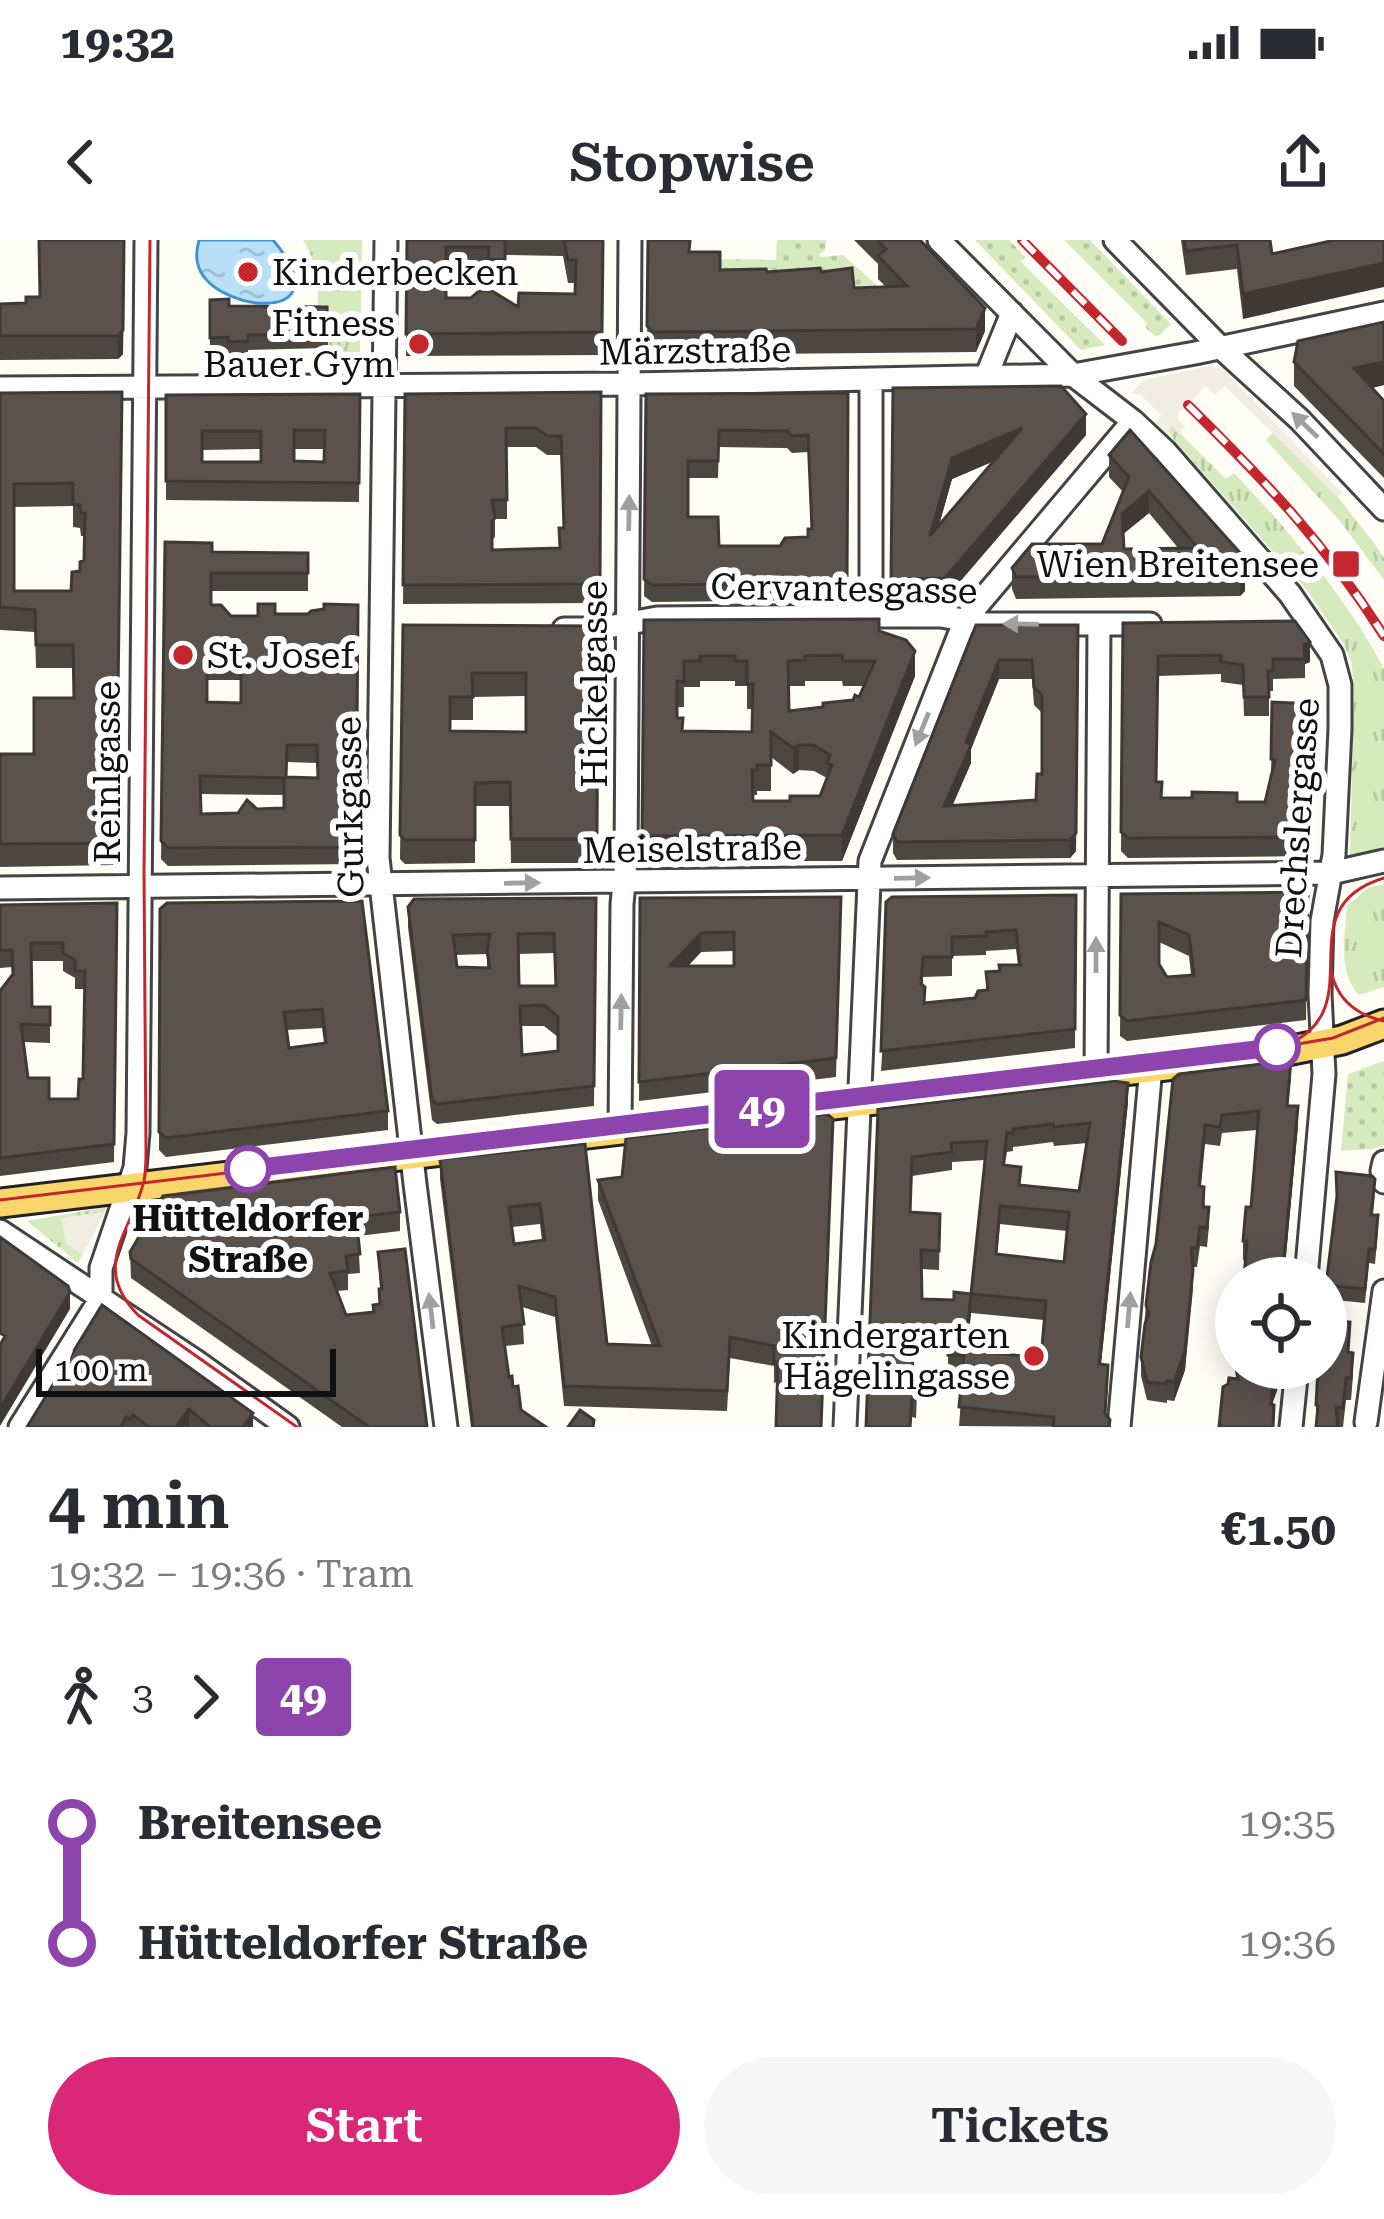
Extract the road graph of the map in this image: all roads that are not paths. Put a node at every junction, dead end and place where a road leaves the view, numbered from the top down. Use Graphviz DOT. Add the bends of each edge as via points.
graph roads {
  1 [pos="146,240"];
  2 [pos="386,240"];
  3 [pos="630,240"];
  4 [pos="939,240"];
  5 [pos="1115,240"];
  6 [pos="1012,313"];
  7 [pos="1384,313"];
  8 [pos="1220,347"];
  9 [pos="1073,375"];
  10 [pos="986,377"];
  11 [pos="871,380"];
  12 [pos="631,384"];
  13 [pos="383,385"];
  14 [pos="145,387"];
  15 [pos="0,388"];
  16 [pos="1133,421"];
  17 [pos="1384,508"];
  18 [pos="1304,612"];
  19 [pos="871,616"];
  20 [pos="965,620"];
  21 [pos="628,622"];
  22 [pos="1281,622"];
  23 [pos="1171,624"];
  24 [pos="1099,625"];
  25 [pos="549,629"];
  26 [pos="382,631"];
  27 [pos="406,631"];
  28 [pos="1384,861"];
  29 [pos="1331,874"];
  30 [pos="1095,877"];
  31 [pos="868,879"];
  32 [pos="624,882"];
  33 [pos="380,885"];
  34 [pos="140,886"];
  35 [pos="0,888"];
  36 [pos="1384,1024"];
  37 [pos="1324,1045"];
  38 [pos="1151,1066"];
  39 [pos="1096,1072"];
  40 [pos="860,1101"];
  41 [pos="620,1129"];
  42 [pos="413,1155"];
  43 [pos="1384,1162"];
  44 [pos="1384,1182"];
  45 [pos="129,1188"];
  46 [pos="0,1203"];
  47 [pos="0,1231"];
  48 [pos="1308,1257"];
  49 [pos="1384,1291"];
  50 [pos="101,1298"];
  51 [pos="1295,1389"];
  52 [pos="1366,1422"];
  53 [pos="20,1427"];
  54 [pos="288,1427"];
  55 [pos="446,1427"];
  56 [pos="845,1427"];
  57 [pos="1119,1427"];
  58 [pos="1292,1427"];
  1 -- 14 [label="street, Reinlgasse"];
  2 -- 13 [label="street, Gurkgasse"];
  3 -- 12 [label="street, Hickelgasse"];
  4 -- 6 [label="street, Drechslergasse"];
  5 -- 8 [label="street"];
  6 -- 9 [label="street, Drechslergasse"];
  6 -- 10 [label="street"];
  7 -- 8 [label="street, Märzstraße"];
  8 -- 9 [label="street, Märzstraße"];
  17 -- 8 [label="street, one-way"];
  9 -- 10 [label="street, Märzstraße"];
  9 -- 16 [label="street, Drechslergasse"];
  10 -- 11 [label="street, Märzstraße"];
  11 -- 12 [label="street, Märzstraße"];
  11 -- 19 [label="street"];
  12 -- 13 [label="street, Märzstraße"];
  21 -- 12 [label="street, Hickelgasse, one-way"];
  13 -- 14 [label="street, Märzstraße"];
  13 -- 26 [label="street, Gurkgasse"];
  14 -- 15 [label="street, Märzstraße"];
  14 -- 34 [label="street, Reinlgasse"];
  16 -- 18 [label="street, Drechslergasse"];
  16 -- 20 [label="street"];
  18 -- 22 [label="street"];
  18 -- 29 [label="street, Drechslergasse" via="1327,644 1340,685"];
  19 -- 20 [label="street, Cervantesgasse"];
  19 -- 21 [label="street, Cervantesgasse"];
  24 -- 20 [label="street, Cervantesgasse, one-way"];
  20 -- 31 [label="street, one-way"];
  21 -- 25 [label="street, Cervantesgasse"];
  21 -- 32 [label="street, Hickelgasse"];
  23 -- 24 [label="street, Cervantesgasse"];
  24 -- 30 [label="street"];
  26 -- 27 [label="street"];
  26 -- 33 [label="street, Gurkgasse"];
  28 -- 29 [label="street, Meiselstraße"];
  29 -- 30 [label="street, Meiselstraße"];
  29 -- 37 [label="street, Drechslergasse" via="1322,921"];
  31 -- 30 [label="street, Meiselstraße, one-way"];
  39 -- 30 [label="street, one-way"];
  31 -- 32 [label="street, Meiselstraße"];
  31 -- 40 [label="street"];
  33 -- 32 [label="street, Meiselstraße, one-way"];
  41 -- 32 [label="street, Hickelgasse, one-way"];
  33 -- 34 [label="street, Meiselstraße"];
  33 -- 42 [label="street, Gurkgasse"];
  34 -- 35 [label="street, Meiselstraße"];
  34 -- 45 [label="street, Reinlgasse" via="138,1132"];
  36 -- 37 [label="main road"];
  37 -- 38 [label="main road"];
  37 -- 48 [label="street, Drechslergasse"];
  38 -- 39 [label="main road"];
  57 -- 38 [label="street, one-way"];
  39 -- 40 [label="main road"];
  40 -- 41 [label="main road"];
  40 -- 56 [label="street"];
  41 -- 42 [label="main road"];
  42 -- 45 [label="main road"];
  55 -- 42 [label="street, Gurkgasse, one-way"];
  43 -- 44 [label="street"];
  45 -- 46 [label="main road"];
  45 -- 50 [label="street, Reinlgasse" via="101,1268"];
  47 -- 50 [label="street"];
  49 -- 52 [label="street"];
  50 -- 53 [label="street"];
  50 -- 54 [label="street"];
  51 -- 58 [label="street"];
}
